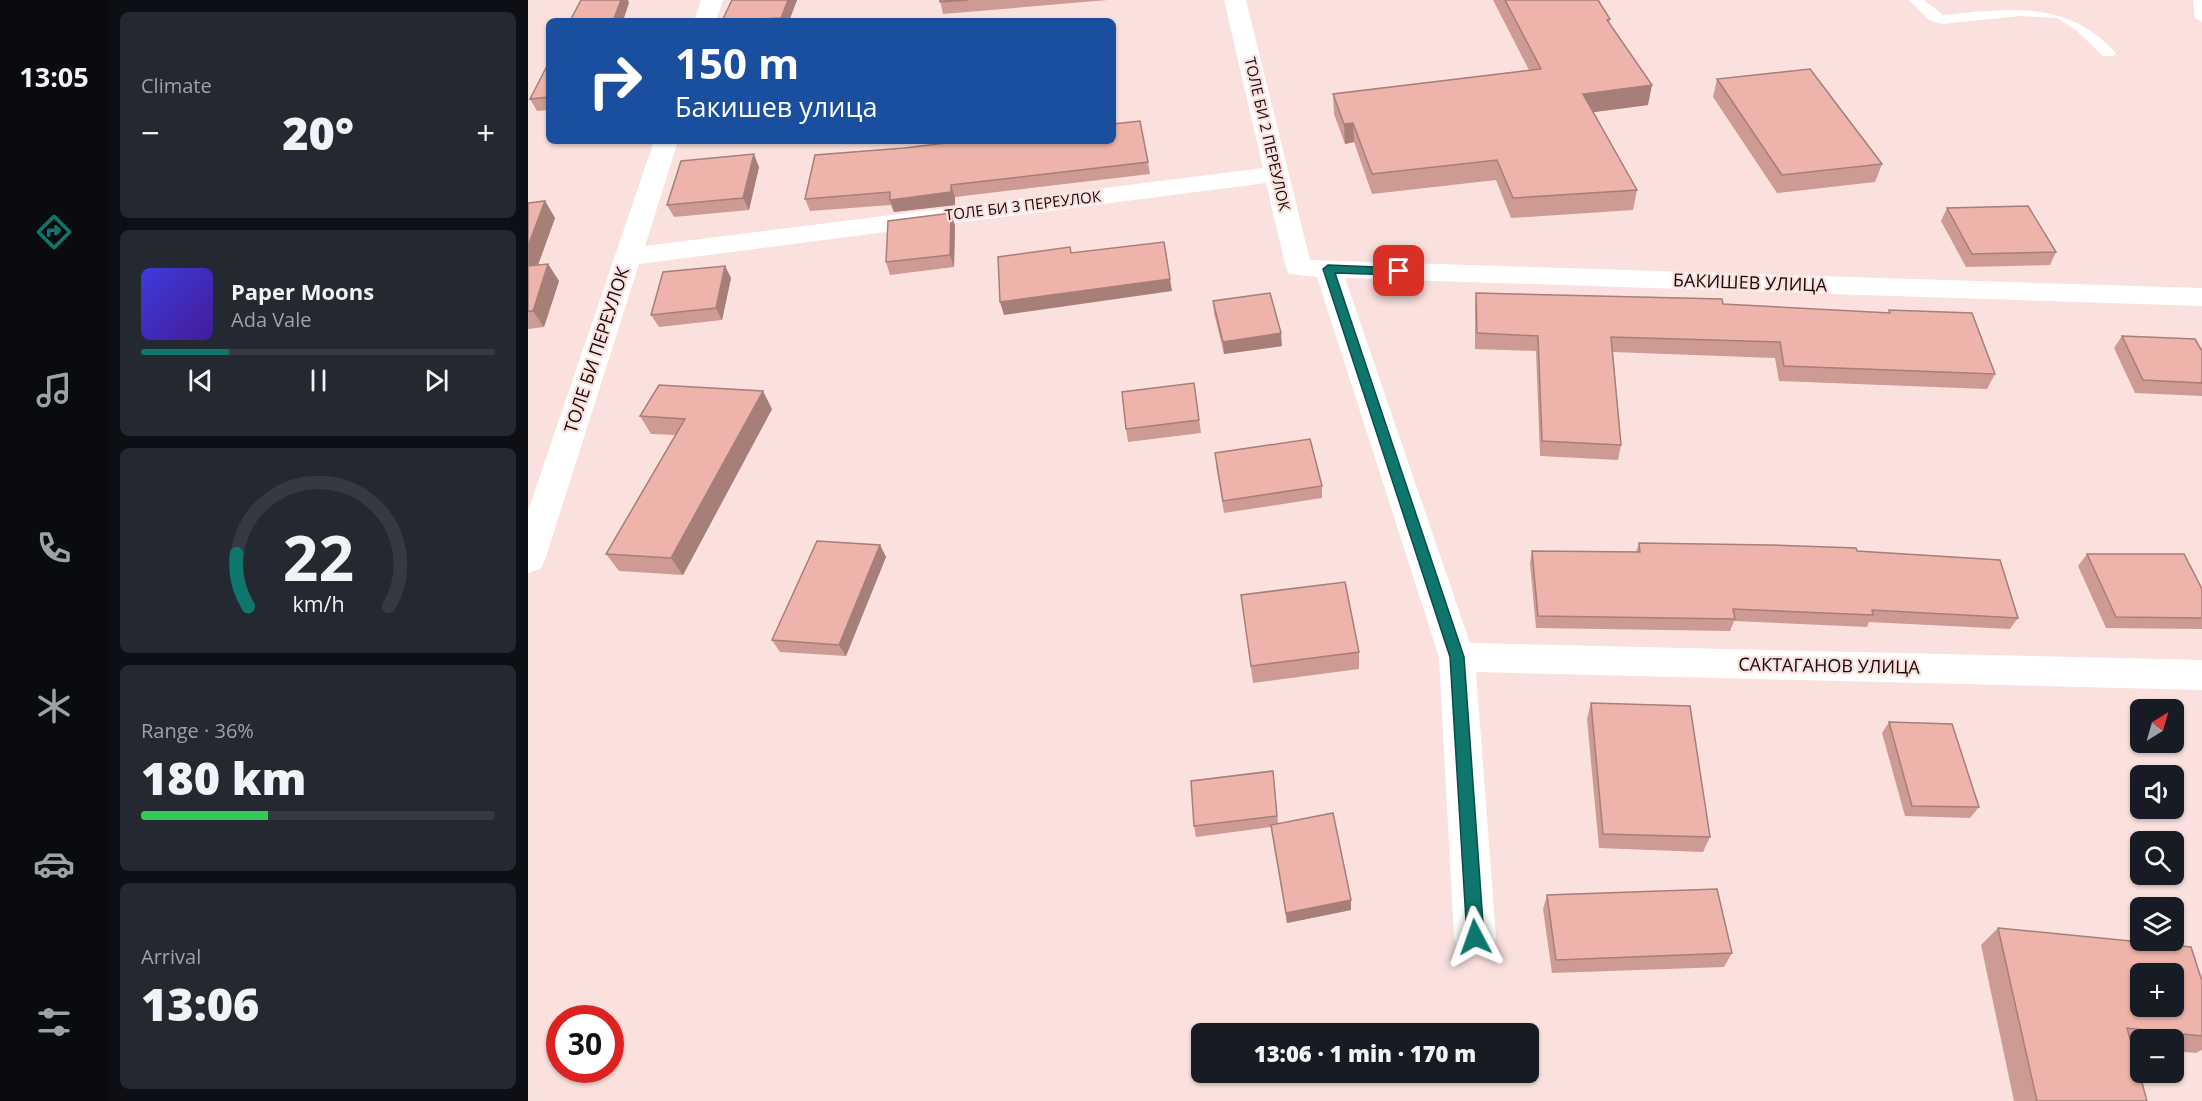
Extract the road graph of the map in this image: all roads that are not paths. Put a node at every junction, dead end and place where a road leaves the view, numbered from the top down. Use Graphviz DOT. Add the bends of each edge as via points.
graph roads {
  1 [pos="712,0"];
  2 [pos="1235,0"];
  3 [pos="1916,0"];
  4 [pos="2200,0"];
  5 [pos="706,18"];
  6 [pos="2202,18"];
  7 [pos="2108,53"];
  8 [pos="665,144"];
  9 [pos="1276,174"];
  10 [pos="627,257"];
  11 [pos="1313,268"];
  12 [pos="2202,297"];
  13 [pos="528,560"];
  14 [pos="1457,657"];
  15 [pos="2202,675"];
  16 [pos="1475,937"];
  1 -- 5 [label="street"];
  2 -- 9 [label="street, ТОЛЕ БИ 2 ПЕРЕУЛОК"];
  3 -- 7 [label="lane" via="1942,20 2039,10 2062,14"];
  4 -- 6 [label="lane"];
  8 -- 10 [label="street, ТОЛЕ БИ ПЕРЕУЛОК"];
  9 -- 10 [label="street, ТОЛЕ БИ 3 ПЕРЕУЛОК"];
  9 -- 11 [label="street, ТОЛЕ БИ 2 ПЕРЕУЛОК"];
  10 -- 13 [label="street, ТОЛЕ БИ ПЕРЕУЛОК"];
  11 -- 12 [label="street, БАКИШЕВ УЛИЦА"];
  11 -- 14 [label="street, ТОЛЕ БИ 2 ПЕРЕУЛОК"];
  14 -- 15 [label="street, САКТАГАНОВ УЛИЦА"];
  14 -- 16 [label="street, ТОЛЕ БИ 2 ПЕРЕУЛОК"];
}
